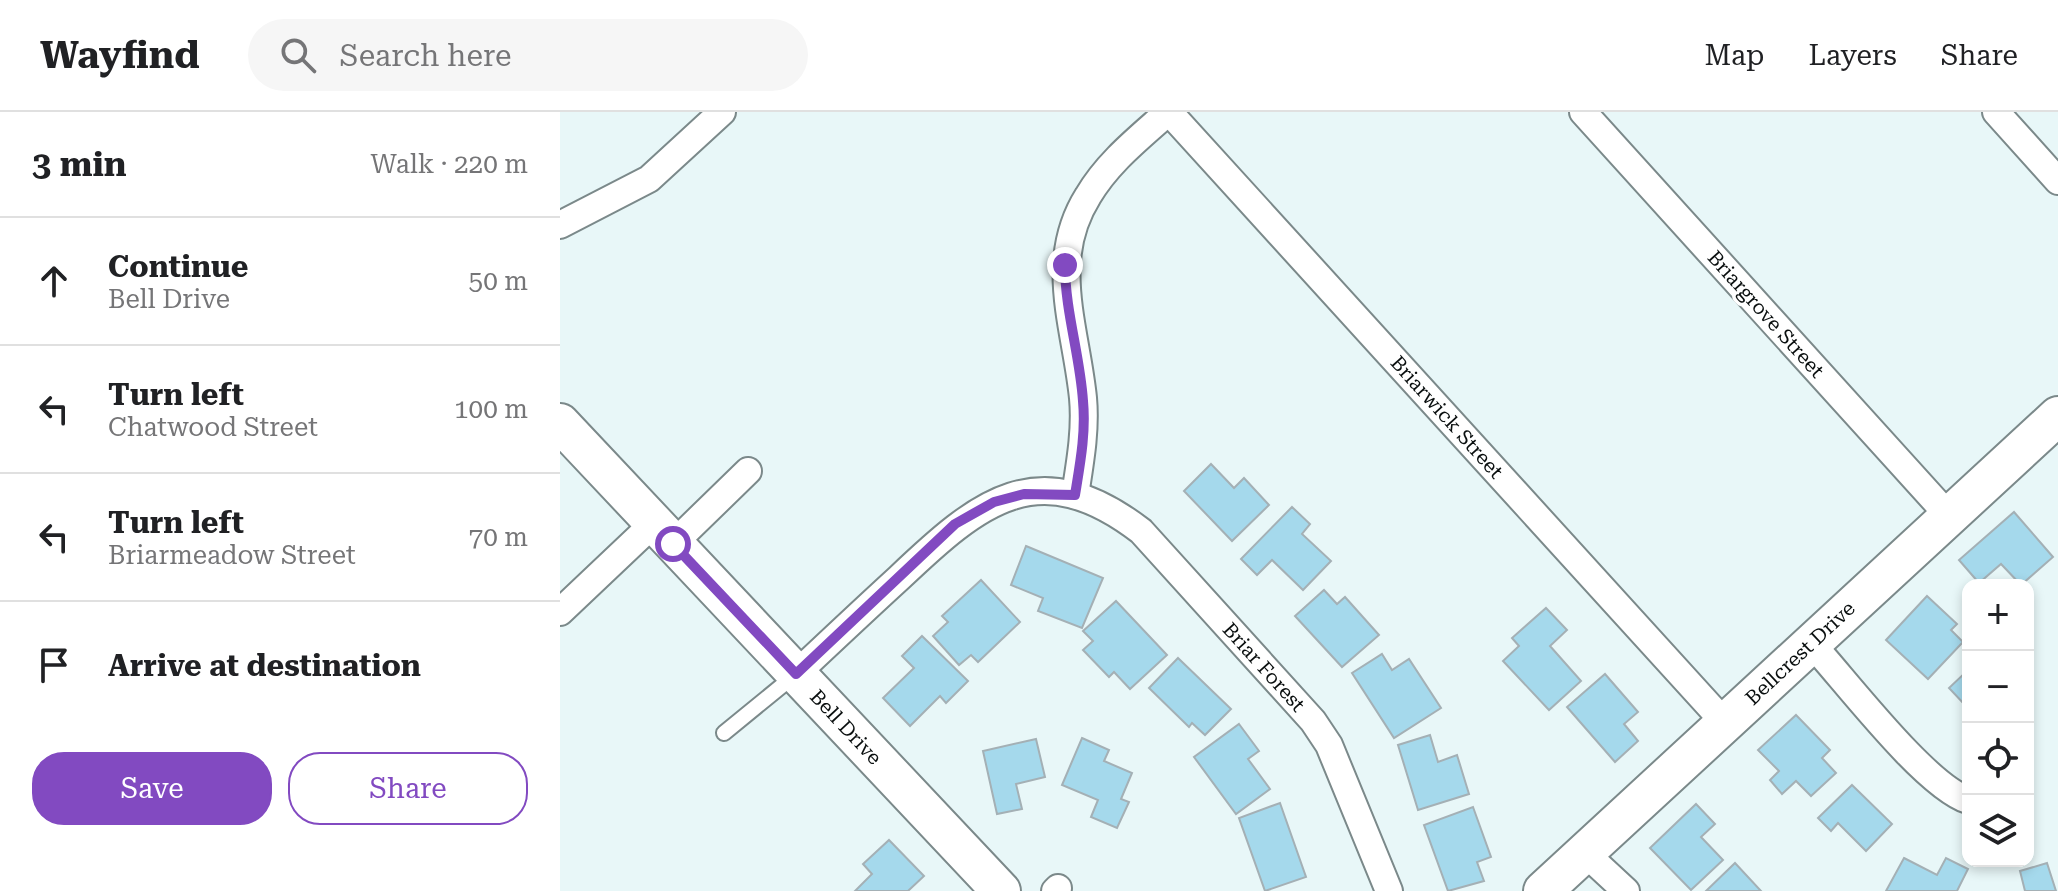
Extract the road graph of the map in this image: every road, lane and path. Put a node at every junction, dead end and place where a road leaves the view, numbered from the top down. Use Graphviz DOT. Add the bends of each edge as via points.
graph roads {
  1 [pos="722,112"];
  2 [pos="1169,112"];
  3 [pos="1583,112"];
  4 [pos="1996,112"];
  5 [pos="2058,181"];
  6 [pos="560,225"];
  7 [pos="560,423"];
  8 [pos="2056,423"];
  9 [pos="748,471"];
  10 [pos="1075,495"];
  11 [pos="1948,515"];
  12 [pos="663,534"];
  13 [pos="560,612"];
  14 [pos="1811,643"];
  15 [pos="796,674"];
  16 [pos="1725,723"];
  17 [pos="724,733"];
  18 [pos="1962,798"];
  19 [pos="1585,853"];
  20 [pos="1001,891"];
  21 [pos="1389,891"];
  22 [pos="1543,891"];
  23 [pos="1626,891"];
  1 -- 6 [label="street" via="649,179"];
  2 -- 10 [label="street" via="1107,168 1086,197 1072,230 1065,300 1084,422"];
  2 -- 16 [label="street, Briarwick Street"];
  3 -- 11 [label="street, Briargrove Street"];
  4 -- 5 [label="street"];
  7 -- 12 [label="street, Bell Drive"];
  8 -- 11 [label="street, Bellcrest Drive"];
  9 -- 12 [label="street"];
  10 -- 15 [label="street, Briar Forest" via="1024,494 994,502 955,524"];
  10 -- 21 [label="street, Briar Forest" via="1111,508 1141,531 1313,721 1329,745"];
  11 -- 14 [label="street, Bellcrest Drive"];
  12 -- 13 [label="street"];
  12 -- 15 [label="street, Bell Drive"];
  14 -- 16 [label="street, Bellcrest Drive"];
  14 -- 18 [label="street" via="1928,774"];
  15 -- 17 [label="lane"];
  15 -- 20 [label="street, Bell Drive"];
  16 -- 19 [label="street, Bellcrest Drive"];
  19 -- 22 [label="street, Bellcrest Drive"];
  19 -- 23 [label="street"];
}
